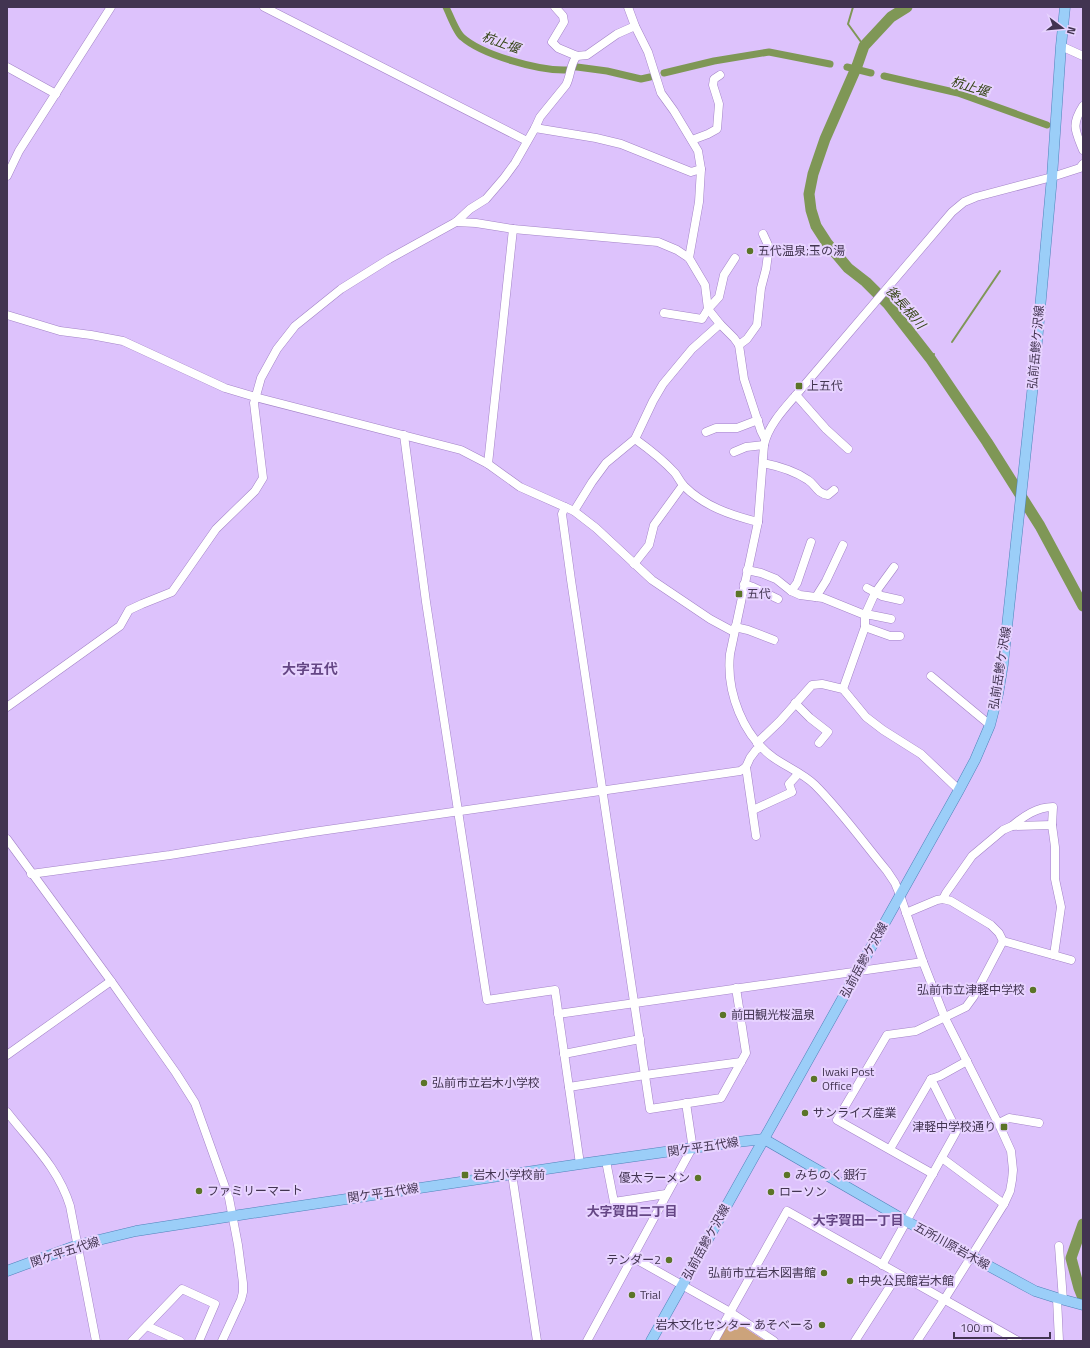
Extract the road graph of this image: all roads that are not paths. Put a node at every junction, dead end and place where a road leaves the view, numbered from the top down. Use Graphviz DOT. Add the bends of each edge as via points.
graph roads {
  1 [pos="111,7"];
  2 [pos="264,7"];
  3 [pos="555,7"];
  4 [pos="628,7"];
  5 [pos="1065,7"];
  6 [pos="635,26"];
  7 [pos="1061,46"];
  8 [pos="578,56"];
  9 [pos="1083,56"];
  10 [pos="7,66"];
  11 [pos="720,75"];
  12 [pos="56,94"];
  13 [pos="1083,106"];
  14 [pos="535,128"];
  15 [pos="692,140"];
  16 [pos="527,141"];
  17 [pos="1083,150"];
  18 [pos="1083,164"];
  19 [pos="701,170"];
  20 [pos="7,176"];
  21 [pos="1052,177"];
  22 [pos="456,222"];
  23 [pos="513,229"];
  24 [pos="763,234"];
  25 [pos="689,258"];
  26 [pos="735,258"];
  27 [pos="708,309"];
  28 [pos="664,313"];
  29 [pos="7,315"];
  30 [pos="720,324"];
  31 [pos="739,345"];
  32 [pos="796,395"];
  33 [pos="256,397"];
  34 [pos="758,420"];
  35 [pos="706,432"];
  36 [pos="404,435"];
  37 [pos="635,440"];
  38 [pos="764,442"];
  39 [pos="848,449"];
  40 [pos="734,452"];
  41 [pos="763,463"];
  42 [pos="488,464"];
  43 [pos="683,485"];
  44 [pos="834,490"];
  45 [pos="565,507"];
  46 [pos="574,511"];
  47 [pos="758,522"];
  48 [pos="811,542"];
  49 [pos="843,545"];
  50 [pos="634,564"];
  51 [pos="894,567"];
  52 [pos="747,570"];
  53 [pos="744,584"];
  54 [pos="868,588"];
  55 [pos="792,591"];
  56 [pos="875,593"];
  57 [pos="816,597"];
  58 [pos="778,599"];
  59 [pos="900,600"];
  60 [pos="865,615"];
  61 [pos="891,619"];
  62 [pos="865,627"];
  63 [pos="734,629"];
  64 [pos="900,636"];
  65 [pos="774,640"];
  66 [pos="931,676"];
  67 [pos="843,689"];
  68 [pos="796,703"];
  69 [pos="7,707"];
  70 [pos="990,725"];
  71 [pos="819,743"];
  72 [pos="759,745"];
  73 [pos="746,767"];
  74 [pos="798,774"];
  75 [pos="603,790"];
  76 [pos="959,790"];
  77 [pos="753,810"];
  78 [pos="458,812"];
  79 [pos="1052,825"];
  80 [pos="1012,826"];
  81 [pos="756,836"];
  82 [pos="7,839"];
  83 [pos="32,874"];
  84 [pos="900,895"];
  85 [pos="943,899"];
  86 [pos="906,913"];
  87 [pos="1003,941"];
  88 [pos="1054,955"];
  89 [pos="1071,960"];
  90 [pos="923,962"];
  91 [pos="858,971"];
  92 [pos="111,981"];
  93 [pos="736,988"];
  94 [pos="634,1002"];
  95 [pos="558,1014"];
  96 [pos="946,1018"];
  97 [pos="640,1039"];
  98 [pos="564,1054"];
  99 [pos="7,1055"];
  100 [pos="967,1061"];
  101 [pos="741,1062"];
  102 [pos="645,1074"];
  103 [pos="930,1079"];
  104 [pos="569,1087"];
  105 [pos="686,1103"];
  106 [pos="7,1112"];
  107 [pos="998,1123"];
  108 [pos="1039,1123"];
  109 [pos="764,1139"];
  110 [pos="692,1148"];
  111 [pos="890,1149"];
  112 [pos="942,1158"];
  113 [pos="606,1161"];
  114 [pos="580,1164"];
  115 [pos="512,1174"];
  116 [pos="933,1174"];
  117 [pos="666,1194"];
  118 [pos="1004,1204"];
  119 [pos="233,1216"];
  120 [pos="906,1221"];
  121 [pos="78,1245"];
  122 [pos="1059,1246"];
  123 [pos="632,1257"];
  124 [pos="972,1257"];
  125 [pos="882,1265"];
  126 [pos="7,1271"];
  127 [pos="898,1274"];
  128 [pos="682,1285"];
  129 [pos="944,1300"];
  130 [pos="1063,1300"];
  131 [pos="1083,1305"];
  132 [pos="730,1312"];
  133 [pos="147,1326"];
  134 [pos="96,1341"];
  135 [pos="132,1341"];
  136 [pos="180,1341"];
  137 [pos="199,1341"];
  138 [pos="222,1341"];
  139 [pos="537,1341"];
  140 [pos="587,1341"];
  141 [pos="651,1341"];
  142 [pos="714,1341"];
  143 [pos="774,1341"];
  144 [pos="855,1341"];
  145 [pos="917,1341"];
  146 [pos="1018,1341"];
  147 [pos="1059,1341"];
  1 -- 12 [label="street"];
  2 -- 16 [label="street"];
  3 -- 8 [label="street" via="563,16 564,22 552,42 558,48"];
  4 -- 6 [label="street"];
  5 -- 7 [label="main road, 弘前岳鰺ケ沢線"];
  6 -- 8 [label="street" via="617,34 587,55"];
  6 -- 15 [label="street" via="648,52 661,93"];
  7 -- 9 [label="street"];
  7 -- 21 [label="main road, 弘前岳鰺ケ沢線"];
  8 -- 14 [label="street" via="574,59 569,80 540,117"];
  10 -- 12 [label="street"];
  11 -- 15 [label="street" via="714,79 713,85 719,104 717,129"];
  12 -- 20 [label="street" via="19,151"];
  13 -- 17 [label="street" via="1075,124"];
  14 -- 16 [label="street"];
  14 -- 19 [label="street" via="621,144 691,172"];
  15 -- 19 [label="street" via="698,151"];
  16 -- 22 [label="street" via="515,163 486,199"];
  18 -- 21 [label="street" via="1080,168"];
  19 -- 25 [label="street" via="699,202"];
  21 -- 32 [label="street" via="976,197 964,202 952,212"];
  21 -- 70 [label="main road, 弘前岳鰺ケ沢線" via="1003,664"];
  22 -- 23 [label="street"];
  22 -- 33 [label="street" via="388,259 341,289 295,326 277,349 261,378"];
  23 -- 25 [label="street" via="658,242"];
  23 -- 42 [label="street"];
  24 -- 31 [label="street" via="769,247 757,324 747,339"];
  25 -- 27 [label="street" via="705,284"];
  26 -- 27 [label="street" via="724,275 719,297"];
  27 -- 28 [label="street" via="702,319"];
  27 -- 30 [label="street"];
  29 -- 33 [label="street" via="60,331 123,341 225,388"];
  30 -- 31 [label="street"];
  30 -- 37 [label="street" via="692,349 664,384"];
  31 -- 34 [label="street" via="744,379"];
  32 -- 38 [label="street" via="774,422"];
  32 -- 39 [label="street"];
  33 -- 36 [label="street"];
  33 -- 69 [label="street" via="254,403 263,478 255,491 216,529 172,592 129,610 120,626"];
  34 -- 35 [label="street" via="737,428 716,428"];
  34 -- 38 [label="street"];
  36 -- 42 [label="street" via="461,450"];
  36 -- 78 [label="street"];
  37 -- 43 [label="street" via="650,449"];
  37 -- 46 [label="street" via="606,463"];
  38 -- 40 [label="street"];
  38 -- 41 [label="street"];
  41 -- 44 [label="street" via="778,466 809,480 823,494 828,495"];
  41 -- 47 [label="street"];
  42 -- 45 [label="street" via="520,487"];
  43 -- 47 [label="street" via="703,501 725,512"];
  43 -- 50 [label="street" via="654,525 649,545"];
  45 -- 46 [label="street"];
  45 -- 75 [label="street" via="562,514"];
  46 -- 50 [label="street"];
  47 -- 52 [label="street"];
  48 -- 55 [label="street"];
  49 -- 57 [label="street"];
  50 -- 63 [label="street" via="652,580 710,618"];
  51 -- 56 [label="street"];
  52 -- 53 [label="street"];
  52 -- 55 [label="street" via="776,579"];
  53 -- 58 [label="street"];
  53 -- 63 [label="street"];
  54 -- 56 [label="street"];
  55 -- 57 [label="street"];
  56 -- 59 [label="street"];
  56 -- 60 [label="street"];
  57 -- 60 [label="street"];
  60 -- 61 [label="street"];
  60 -- 62 [label="street"];
  62 -- 64 [label="street" via="890,636"];
  62 -- 67 [label="street"];
  63 -- 65 [label="street" via="748,630"];
  63 -- 72 [label="street" via="729,665 733,697"];
  66 -- 70 [label="street"];
  67 -- 68 [label="street" via="822,684 812,685"];
  67 -- 76 [label="street" via="866,717 921,754"];
  68 -- 71 [label="street" via="828,732"];
  68 -- 72 [label="street"];
  70 -- 76 [label="main road, 弘前岳鰺ケ沢線"];
  72 -- 73 [label="street"];
  72 -- 74 [label="street"];
  73 -- 75 [label="street" via="740,771"];
  73 -- 77 [label="street"];
  74 -- 77 [label="street" via="789,784 792,792"];
  74 -- 84 [label="street" via="813,784 844,819 887,871"];
  75 -- 78 [label="street"];
  75 -- 94 [label="street"];
  76 -- 84 [label="main road, 弘前岳鰺ケ沢線"];
  77 -- 81 [label="street"];
  78 -- 83 [label="street"];
  78 -- 95 [label="street" via="486,1000 555,990"];
  79 -- 80 [label="street"];
  79 -- 80 [label="street" via="1053,807 1044,807"];
  79 -- 88 [label="street" via="1055,879 1061,908"];
  80 -- 85 [label="street" via="1003,830 972,856"];
  82 -- 83 [label="street"];
  83 -- 92 [label="street"];
  84 -- 86 [label="street"];
  84 -- 91 [label="main road, 弘前岳鰺ケ沢線"];
  85 -- 86 [label="street"];
  85 -- 87 [label="street" via="951,901 991,926"];
  86 -- 90 [label="street"];
  87 -- 88 [label="street"];
  87 -- 96 [label="street" via="966,1007"];
  88 -- 89 [label="street"];
  90 -- 91 [label="street"];
  90 -- 96 [label="street"];
  91 -- 93 [label="street"];
  91 -- 109 [label="main road, 弘前岳鰺ケ沢線"];
  92 -- 99 [label="street"];
  92 -- 119 [label="street" via="195,1103"];
  93 -- 94 [label="street"];
  93 -- 101 [label="street" via="746,1053"];
  94 -- 95 [label="street"];
  94 -- 97 [label="street"];
  95 -- 98 [label="street"];
  96 -- 100 [label="street"];
  96 -- 111 [label="street" via="916,1031 887,1035 837,1120"];
  97 -- 98 [label="street"];
  97 -- 102 [label="street"];
  98 -- 104 [label="street"];
  100 -- 103 [label="street"];
  100 -- 107 [label="street"];
  101 -- 102 [label="street"];
  101 -- 105 [label="street" via="721,1098"];
  102 -- 104 [label="street"];
  102 -- 105 [label="street" via="650,1109"];
  103 -- 111 [label="street"];
  103 -- 112 [label="street" via="956,1129"];
  104 -- 114 [label="street"];
  105 -- 110 [label="street"];
  106 -- 121 [label="street" via="52,1167 62,1184 70,1206"];
  107 -- 108 [label="street" via="1009,1118"];
  107 -- 118 [label="street" via="1011,1151 1014,1170 1010,1191"];
  109 -- 110 [label="main road, 関ケ平五代線"];
  109 -- 120 [label="main road, 五所川原岩木線"];
  109 -- 128 [label="main road, 弘前岳鰺ケ沢線"];
  110 -- 113 [label="main road, 関ケ平五代線"];
  110 -- 117 [label="street"];
  111 -- 116 [label="street"];
  112 -- 116 [label="street"];
  112 -- 118 [label="street"];
  113 -- 114 [label="main road, 関ケ平五代線"];
  113 -- 117 [label="street" via="614,1202"];
  114 -- 115 [label="main road, 関ケ平五代線"];
  115 -- 119 [label="main road, 関ケ平五代線"];
  115 -- 139 [label="street"];
  116 -- 120 [label="street"];
  117 -- 123 [label="street"];
  118 -- 124 [label="street"];
  119 -- 121 [label="main road, 関ケ平五代線" via="136,1231"];
  119 -- 138 [label="street" via="243,1292"];
  120 -- 124 [label="main road, 五所川原岩木線"];
  120 -- 125 [label="street"];
  121 -- 126 [label="main road, 関ケ平五代線"];
  121 -- 134 [label="street"];
  122 -- 130 [label="street"];
  123 -- 128 [label="street"];
  123 -- 140 [label="street"];
  124 -- 129 [label="street"];
  124 -- 130 [label="main road, 五所川原岩木線" via="1036,1291"];
  125 -- 127 [label="street"];
  125 -- 132 [label="street" via="787,1211"];
  127 -- 129 [label="street"];
  127 -- 144 [label="street"];
  128 -- 132 [label="street"];
  128 -- 141 [label="main road, 弘前岳鰺ケ沢線"];
  129 -- 145 [label="street"];
  129 -- 146 [label="street"];
  130 -- 131 [label="main road, 五所川原岩木線"];
  130 -- 147 [label="street"];
  132 -- 142 [label="street"];
  132 -- 143 [label="street"];
  133 -- 135 [label="street"];
  133 -- 136 [label="street"];
  133 -- 137 [label="street" via="182,1289 215,1304"];
}
